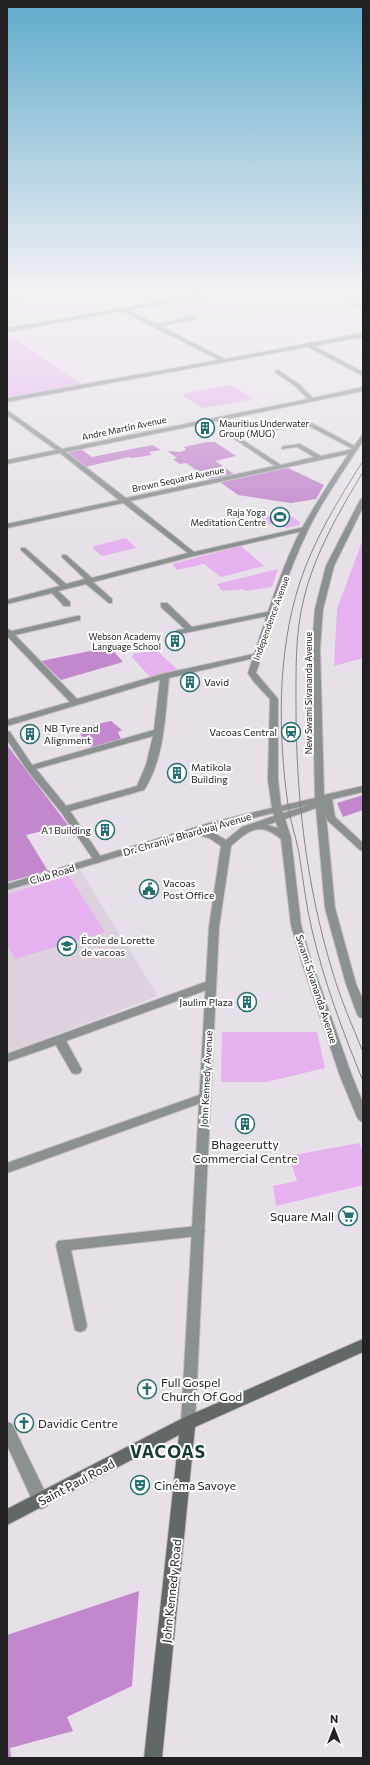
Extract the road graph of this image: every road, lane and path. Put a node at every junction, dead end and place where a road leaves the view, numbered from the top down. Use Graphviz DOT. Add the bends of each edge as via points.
graph roads {
  1 [pos="164,371"];
  2 [pos="278,372"];
  3 [pos="363,389"];
  4 [pos="311,399"];
  5 [pos="7,400"];
  6 [pos="7,412"];
  7 [pos="274,428"];
  8 [pos="232,435"];
  9 [pos="363,437"];
  10 [pos="284,448"];
  11 [pos="354,449"];
  12 [pos="61,451"];
  13 [pos="318,457"];
  14 [pos="7,462"];
  15 [pos="279,466"];
  16 [pos="123,500"];
  17 [pos="363,500"];
  18 [pos="7,526"];
  19 [pos="305,529"];
  20 [pos="23,549"];
  21 [pos="193,554"];
  22 [pos="64,556"];
  23 [pos="89,581"];
  24 [pos="65,587"];
  25 [pos="53,590"];
  26 [pos="109,601"];
  27 [pos="7,602"];
  28 [pos="67,604"];
  29 [pos="164,605"];
  30 [pos="272,613"];
  31 [pos="77,618"];
  32 [pos="191,630"];
  33 [pos="8,632"];
  34 [pos="180,632"];
  35 [pos="258,655"];
  36 [pos="165,676"];
  37 [pos="76,703"];
  38 [pos="7,723"];
  39 [pos="157,732"];
  40 [pos="7,734"];
  41 [pos="30,768"];
  42 [pos="363,789"];
  43 [pos="322,801"];
  44 [pos="64,810"];
  45 [pos="278,814"];
  46 [pos="253,826"];
  47 [pos="193,831"];
  48 [pos="286,838"];
  49 [pos="226,845"];
  50 [pos="363,848"];
  51 [pos="98,860"];
  52 [pos="7,887"];
  53 [pos="211,984"];
  54 [pos="363,1014"];
  55 [pos="59,1039"];
  56 [pos="7,1058"];
  57 [pos="76,1070"];
  58 [pos="205,1096"];
  59 [pos="363,1117"];
  60 [pos="7,1168"];
  61 [pos="198,1231"];
  62 [pos="80,1326"];
  63 [pos="363,1345"];
  64 [pos="188,1424"];
  65 [pos="7,1428"];
  66 [pos="41,1501"];
  67 [pos="7,1517"];
  68 [pos="154,1758"];
  1 -- 5 [label="street"];
  2 -- 4 [label="street" via="298,385"];
  3 -- 4 [label="street, Andre Martin Avenue"];
  4 -- 12 [label="street, Andre Martin Avenue"];
  6 -- 12 [label="street"];
  7 -- 11 [label="street" via="306,422"];
  8 -- 15 [label="street"];
  9 -- 11 [label="street, Independence Avenue"];
  10 -- 13 [label="street" via="298,445"];
  11 -- 13 [label="street, Brown Sequard Avenue"];
  11 -- 19 [label="street, Independence Avenue"];
  12 -- 14 [label="street, Andre Martin Avenue"];
  12 -- 16 [label="street"];
  13 -- 15 [label="street, Brown Sequard Avenue"];
  15 -- 16 [label="street, Brown Sequard Avenue"];
  16 -- 18 [label="street, Brown Sequard Avenue"];
  16 -- 21 [label="street"];
  17 -- 43 [label="street, New Swami Sivananda Avenue" via="330,566 320,609 316,648"];
  19 -- 21 [label="street"];
  19 -- 30 [label="street, Independence Avenue"];
  20 -- 24 [label="street"];
  21 -- 23 [label="street"];
  22 -- 23 [label="street"];
  23 -- 24 [label="street"];
  23 -- 26 [label="street"];
  24 -- 25 [label="street"];
  25 -- 27 [label="street"];
  25 -- 28 [label="street"];
  29 -- 32 [label="street"];
  30 -- 32 [label="street"];
  30 -- 35 [label="street, Independence Avenue"];
  31 -- 33 [label="street"];
  32 -- 34 [label="street"];
  33 -- 37 [label="street"];
  35 -- 36 [label="street"];
  35 -- 45 [label="street, Independence Avenue" via="252,673 274,699 273,780"];
  36 -- 37 [label="street"];
  36 -- 39 [label="street"];
  37 -- 38 [label="street"];
  39 -- 41 [label="street"];
  39 -- 44 [label="street" via="147,779 141,788"];
  40 -- 41 [label="street"];
  41 -- 44 [label="street"];
  42 -- 43 [label="street"];
  43 -- 45 [label="street"];
  43 -- 50 [label="street" via="330,818"];
  43 -- 54 [label="street" via="330,908 351,984"];
  44 -- 51 [label="street"];
  45 -- 46 [label="street"];
  45 -- 47 [label="street, Dr. Chranjiv Bhardwaj Avenue"];
  45 -- 48 [label="street, Swami Sivananda Avenue"];
  46 -- 48 [label="street" via="278,831"];
  46 -- 49 [label="street" via="245,829"];
  47 -- 49 [label="street" via="210,834"];
  47 -- 51 [label="street, Dr. Chranjiv Bhardwaj Avenue"];
  48 -- 59 [label="street, Swami Sivananda Avenue" via="296,925 346,1076"];
  49 -- 53 [label="street, John Kennedy Avenue" via="214,927"];
  51 -- 52 [label="street, Club Road"];
  53 -- 55 [label="street"];
  53 -- 58 [label="street, John Kennedy Avenue"];
  55 -- 56 [label="street"];
  55 -- 57 [label="street"];
  58 -- 60 [label="street"];
  58 -- 61 [label="street, John Kennedy Avenue"];
  61 -- 62 [label="street" via="63,1245"];
  61 -- 64 [label="street, John Kennedy Avenue"];
  63 -- 64 [label="main road, Saint Paul Road"];
  64 -- 66 [label="main road, Saint Paul Road"];
  64 -- 68 [label="main road, John Kennedy Road"];
  65 -- 66 [label="street"];
  66 -- 67 [label="main road, Saint Paul Road"];
}
